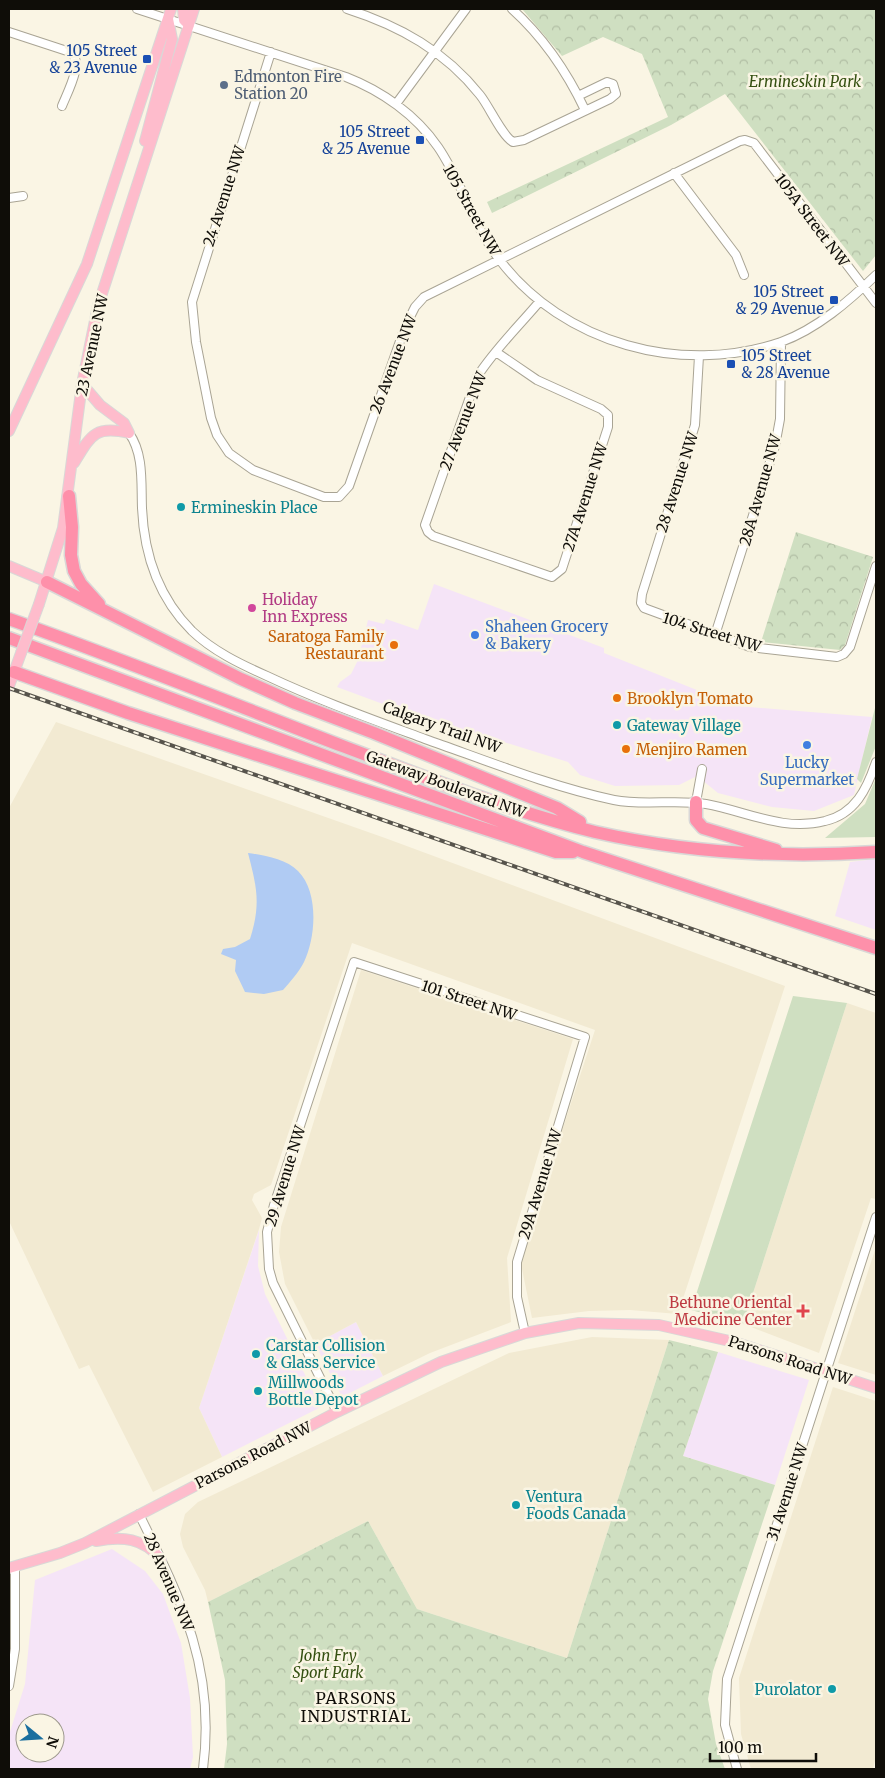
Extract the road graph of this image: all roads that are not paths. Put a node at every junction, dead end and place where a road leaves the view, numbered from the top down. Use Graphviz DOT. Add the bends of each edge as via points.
graph roads {
  1 [pos="137,9"];
  2 [pos="183,9"];
  3 [pos="194,9"];
  4 [pos="347,9"];
  5 [pos="466,9"];
  6 [pos="512,9"];
  7 [pos="169,14"];
  8 [pos="189,25"];
  9 [pos="9,32"];
  10 [pos="435,51"];
  11 [pos="271,52"];
  12 [pos="578,96"];
  13 [pos="396,104"];
  14 [pos="62,106"];
  15 [pos="585,110"];
  16 [pos="745,140"];
  17 [pos="141,169"];
  18 [pos="674,173"];
  19 [pos="23,196"];
  20 [pos="9,198"];
  21 [pos="499,259"];
  22 [pos="744,275"];
  23 [pos="876,275"];
  24 [pos="864,287"];
  25 [pos="540,301"];
  26 [pos="876,303"];
  27 [pos="781,342"];
  28 [pos="496,352"];
  29 [pos="699,356"];
  30 [pos="82,384"];
  31 [pos="9,431"];
  32 [pos="129,433"];
  33 [pos="72,466"];
  34 [pos="69,496"];
  35 [pos="339,497"];
  36 [pos="9,566"];
  37 [pos="876,566"];
  38 [pos="555,576"];
  39 [pos="46,582"];
  40 [pos="642,606"];
  41 [pos="102,608"];
  42 [pos="10,619"];
  43 [pos="715,635"];
  44 [pos="9,638"];
  45 [pos="10,678"];
  46 [pos="876,762"];
  47 [pos="702,769"];
  48 [pos="696,802"];
  49 [pos="595,832"];
  50 [pos="583,852"];
  51 [pos="876,852"];
  52 [pos="792,855"];
  53 [pos="876,948"];
  54 [pos="354,962"];
  55 [pos="585,1037"];
  56 [pos="876,1217"];
  57 [pos="524,1333"];
  58 [pos="826,1372"];
  59 [pos="876,1388"];
  60 [pos="337,1412"];
  61 [pos="139,1514"];
  62 [pos="85,1543"];
  63 [pos="161,1559"];
  64 [pos="12,1568"];
  65 [pos="9,1686"];
  66 [pos="203,1769"];
  67 [pos="737,1769"];
  1 -- 7 [label="street, 105 Street NW"];
  2 -- 8 [label="main road" via="184,20"];
  3 -- 8 [label="main road, 23 Avenue NW"];
  4 -- 10 [label="street" via="387,23"];
  5 -- 10 [label="street"];
  6 -- 12 [label="street" via="552,54"];
  7 -- 8 [label="street, 105 Street NW"];
  7 -- 17 [label="main road" via="172,39 146,133"];
  7 -- 31 [label="main road, 23 Avenue NW" via="90,255"];
  8 -- 11 [label="street, 105 Street NW"];
  8 -- 17 [label="main road, 23 Avenue NW"];
  9 -- 14 [label="street" via="75,56 77,64"];
  10 -- 13 [label="street"];
  10 -- 15 [label="street" via="472,85 513,142 524,140"];
  11 -- 13 [label="street, 105 Street NW" via="356,81"];
  11 -- 35 [label="street, 24 Avenue NW" via="193,294 196,342 213,425 229,453 243,465 262,474 324,497"];
  12 -- 15 [label="street"];
  12 -- 15 [label="street" via="604,83 610,82 615,86 613,96"];
  13 -- 21 [label="street, 105 Street NW" via="419,123 439,147"];
  16 -- 18 [label="street, 26 Avenue NW"];
  16 -- 24 [label="street, 105A Street NW" via="754,143"];
  17 -- 30 [label="main road, 23 Avenue NW" via="98,306"];
  18 -- 21 [label="street, 26 Avenue NW"];
  18 -- 22 [label="street" via="736,255"];
  19 -- 20 [label="street"];
  21 -- 25 [label="street, 105 Street NW"];
  21 -- 35 [label="street, 26 Avenue NW" via="430,292 415,307 405,327 350,486"];
  23 -- 24 [label="street"];
  24 -- 26 [label="street, 105A Street NW"];
  24 -- 27 [label="street, 105 Street NW" via="822,320"];
  25 -- 28 [label="street, 27 Avenue NW"];
  25 -- 29 [label="street, 105 Street NW" via="570,322 623,344 657,352"];
  27 -- 29 [label="street, 105 Street NW" via="739,352"];
  27 -- 43 [label="street, 28A Avenue NW" via="780,419 775,446"];
  28 -- 38 [label="street, 27A Avenue NW" via="537,380 608,415 608,427 562,569"];
  28 -- 38 [label="street, 27 Avenue NW" via="474,382 426,529 433,536"];
  29 -- 40 [label="street, 28 Avenue NW" via="695,425 641,596"];
  30 -- 32 [label="main road" via="100,406 124,423"];
  30 -- 33 [label="main road, 23 Avenue NW"];
  32 -- 33 [label="main road" via="107,429 93,434"];
  32 -- 48 [label="street, Calgary Trail NW" via="138,451 143,527 154,572 163,593 180,617 202,640 223,654 342,708 575,789 622,801"];
  33 -- 34 [label="main road, 23 Avenue NW"];
  34 -- 39 [label="main road, 23 Avenue NW" via="60,543"];
  34 -- 41 [label="highway" via="74,571"];
  36 -- 39 [label="main road"];
  37 -- 43 [label="street, 104 Street NW" via="852,642 844,654 833,657 754,648"];
  39 -- 41 [label="highway"];
  39 -- 45 [label="main road, 23 Avenue NW, bridge"];
  40 -- 43 [label="street, 104 Street NW" via="649,612"];
  41 -- 49 [label="highway" via="259,687 557,808"];
  42 -- 49 [label="highway" via="417,774"];
  44 -- 50 [label="highway, Gateway Boulevard NW"];
  45 -- 50 [label="highway" via="556,852"];
  46 -- 48 [label="street, Calgary Trail NW" via="868,785 856,802 843,814 824,822 772,822"];
  47 -- 48 [label="street"];
  48 -- 52 [label="highway" via="696,820 703,828"];
  49 -- 52 [label="highway" via="690,848"];
  50 -- 53 [label="highway, Gateway Boulevard NW"];
  51 -- 52 [label="highway"];
  54 -- 55 [label="street, 101 Street NW"];
  54 -- 60 [label="street, 29 Avenue NW" via="274,1205 266,1244 273,1283"];
  55 -- 57 [label="street, 29A Avenue NW" via="517,1262 517,1297"];
  56 -- 58 [label="street, 31 Avenue NW"];
  57 -- 58 [label="main road, Parsons Road NW" via="579,1322 659,1325 722,1338"];
  57 -- 60 [label="main road, Parsons Road NW" via="441,1362"];
  58 -- 59 [label="main road, Parsons Road NW"];
  58 -- 67 [label="street, 31 Avenue NW" via="727,1679 725,1725"];
  60 -- 61 [label="main road, Parsons Road NW"];
  61 -- 62 [label="main road, Parsons Road NW"];
  61 -- 63 [label="street, 28 Avenue NW"];
  62 -- 63 [label="main road" via="111,1538 134,1540 148,1546"];
  62 -- 64 [label="main road, Parsons Road NW"];
  63 -- 66 [label="street, 28 Avenue NW" via="184,1608 200,1666 206,1721"];
  64 -- 65 [label="street" via="15,1649"];
}
